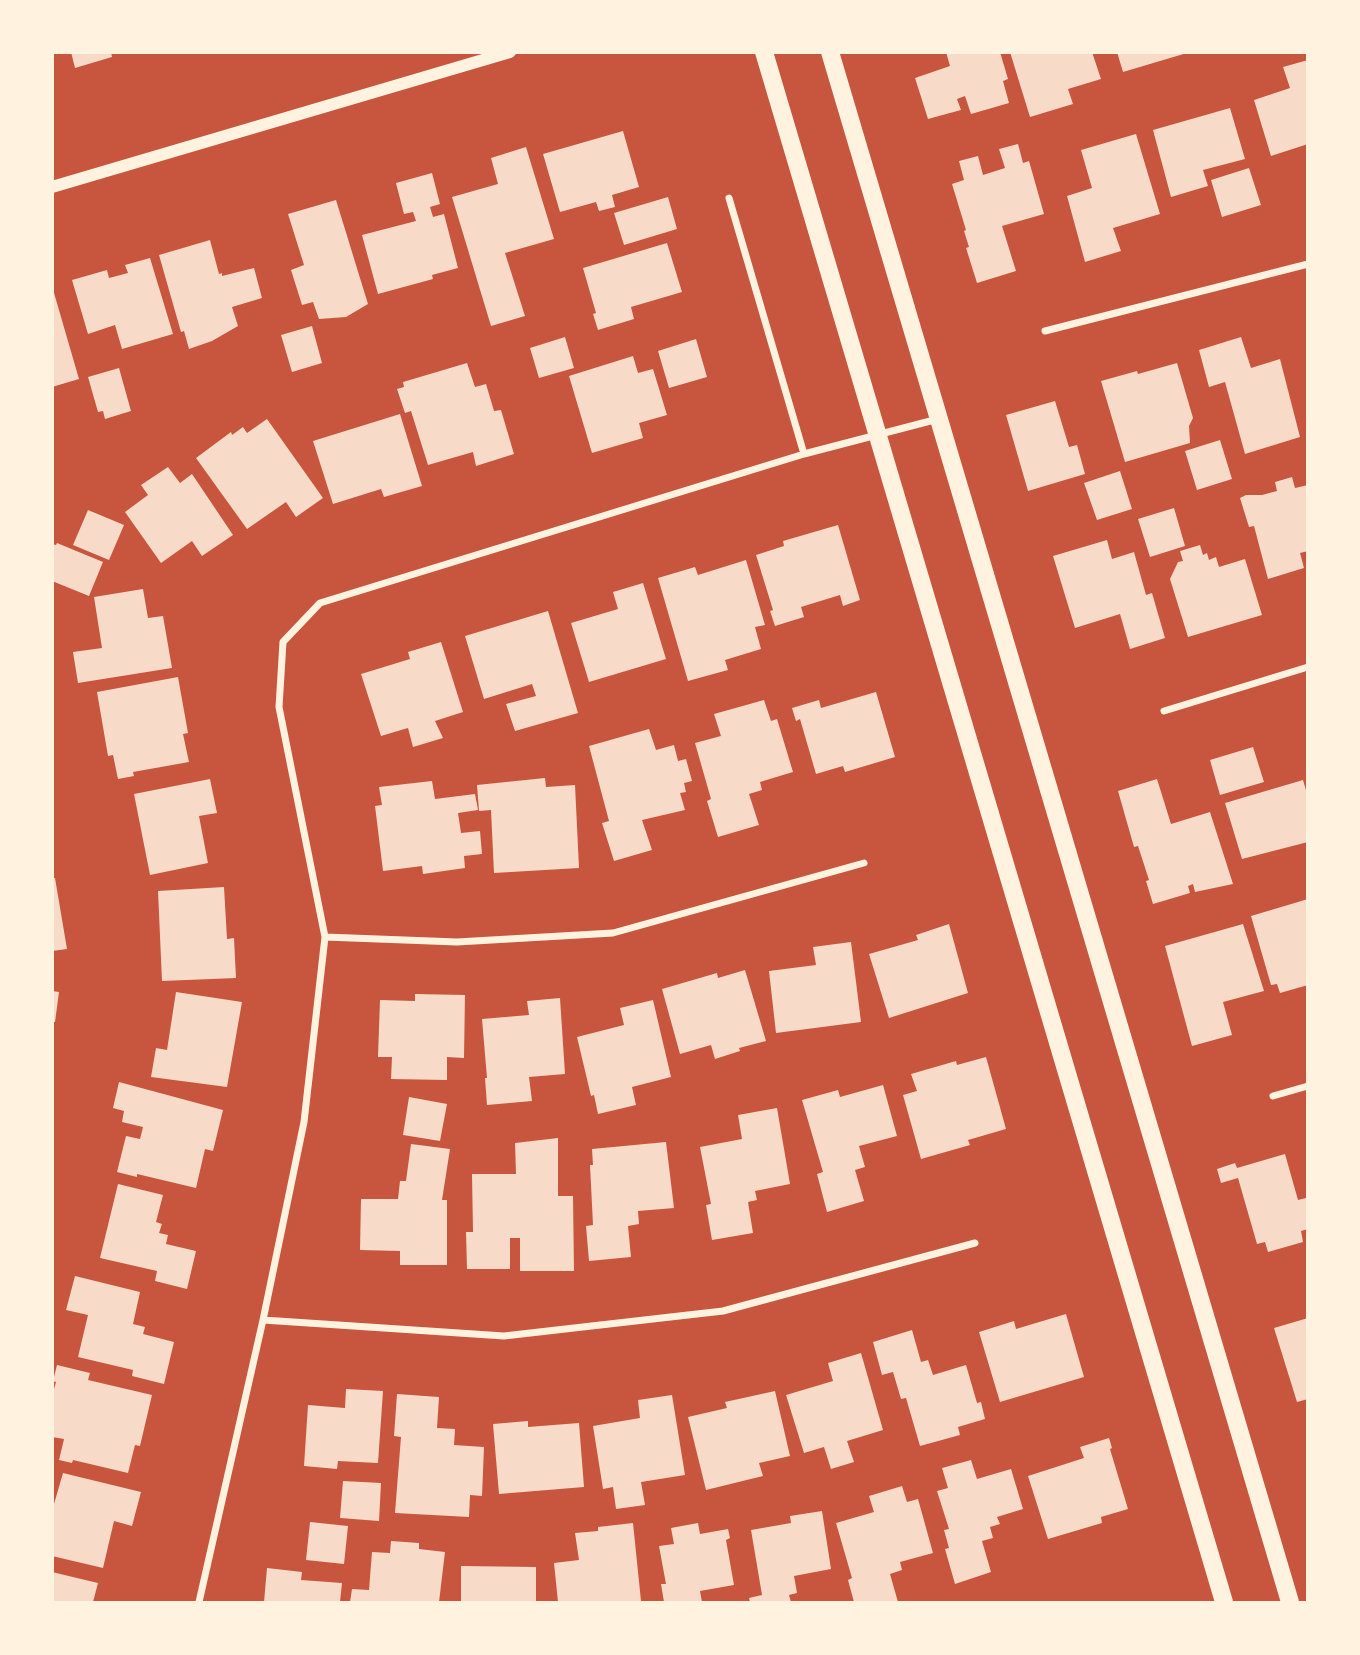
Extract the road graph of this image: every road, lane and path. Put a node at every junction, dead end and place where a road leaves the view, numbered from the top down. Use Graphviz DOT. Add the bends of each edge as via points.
graph roads {
  1 [pos="510,52"];
  2 [pos="764,52"];
  3 [pos="830,52"];
  4 [pos="52,187"];
  5 [pos="729,198"];
  6 [pos="1307,264"];
  7 [pos="1045,331"];
  8 [pos="940,419"];
  9 [pos="879,435"];
  10 [pos="804,454"];
  11 [pos="1307,667"];
  12 [pos="1164,711"];
  13 [pos="864,863"];
  14 [pos="325,937"];
  15 [pos="1307,1086"];
  16 [pos="1273,1097"];
  17 [pos="975,1243"];
  18 [pos="263,1320"];
  19 [pos="199,1602"];
  20 [pos="1224,1602"];
  21 [pos="1290,1602"];
  1 -- 4 [label="street"];
  2 -- 9 [label="main road"];
  3 -- 8 [label="main road"];
  5 -- 10 [label="street"];
  6 -- 7 [label="street"];
  8 -- 9 [label="street"];
  8 -- 21 [label="main road"];
  9 -- 10 [label="street"];
  9 -- 20 [label="main road"];
  10 -- 14 [label="street" via="320,603 283,642 279,707"];
  11 -- 12 [label="street"];
  13 -- 14 [label="street" via="613,933 457,942"];
  14 -- 18 [label="street" via="304,1122"];
  15 -- 16 [label="street"];
  17 -- 18 [label="street" via="723,1311 504,1336"];
  18 -- 19 [label="street"];
}
